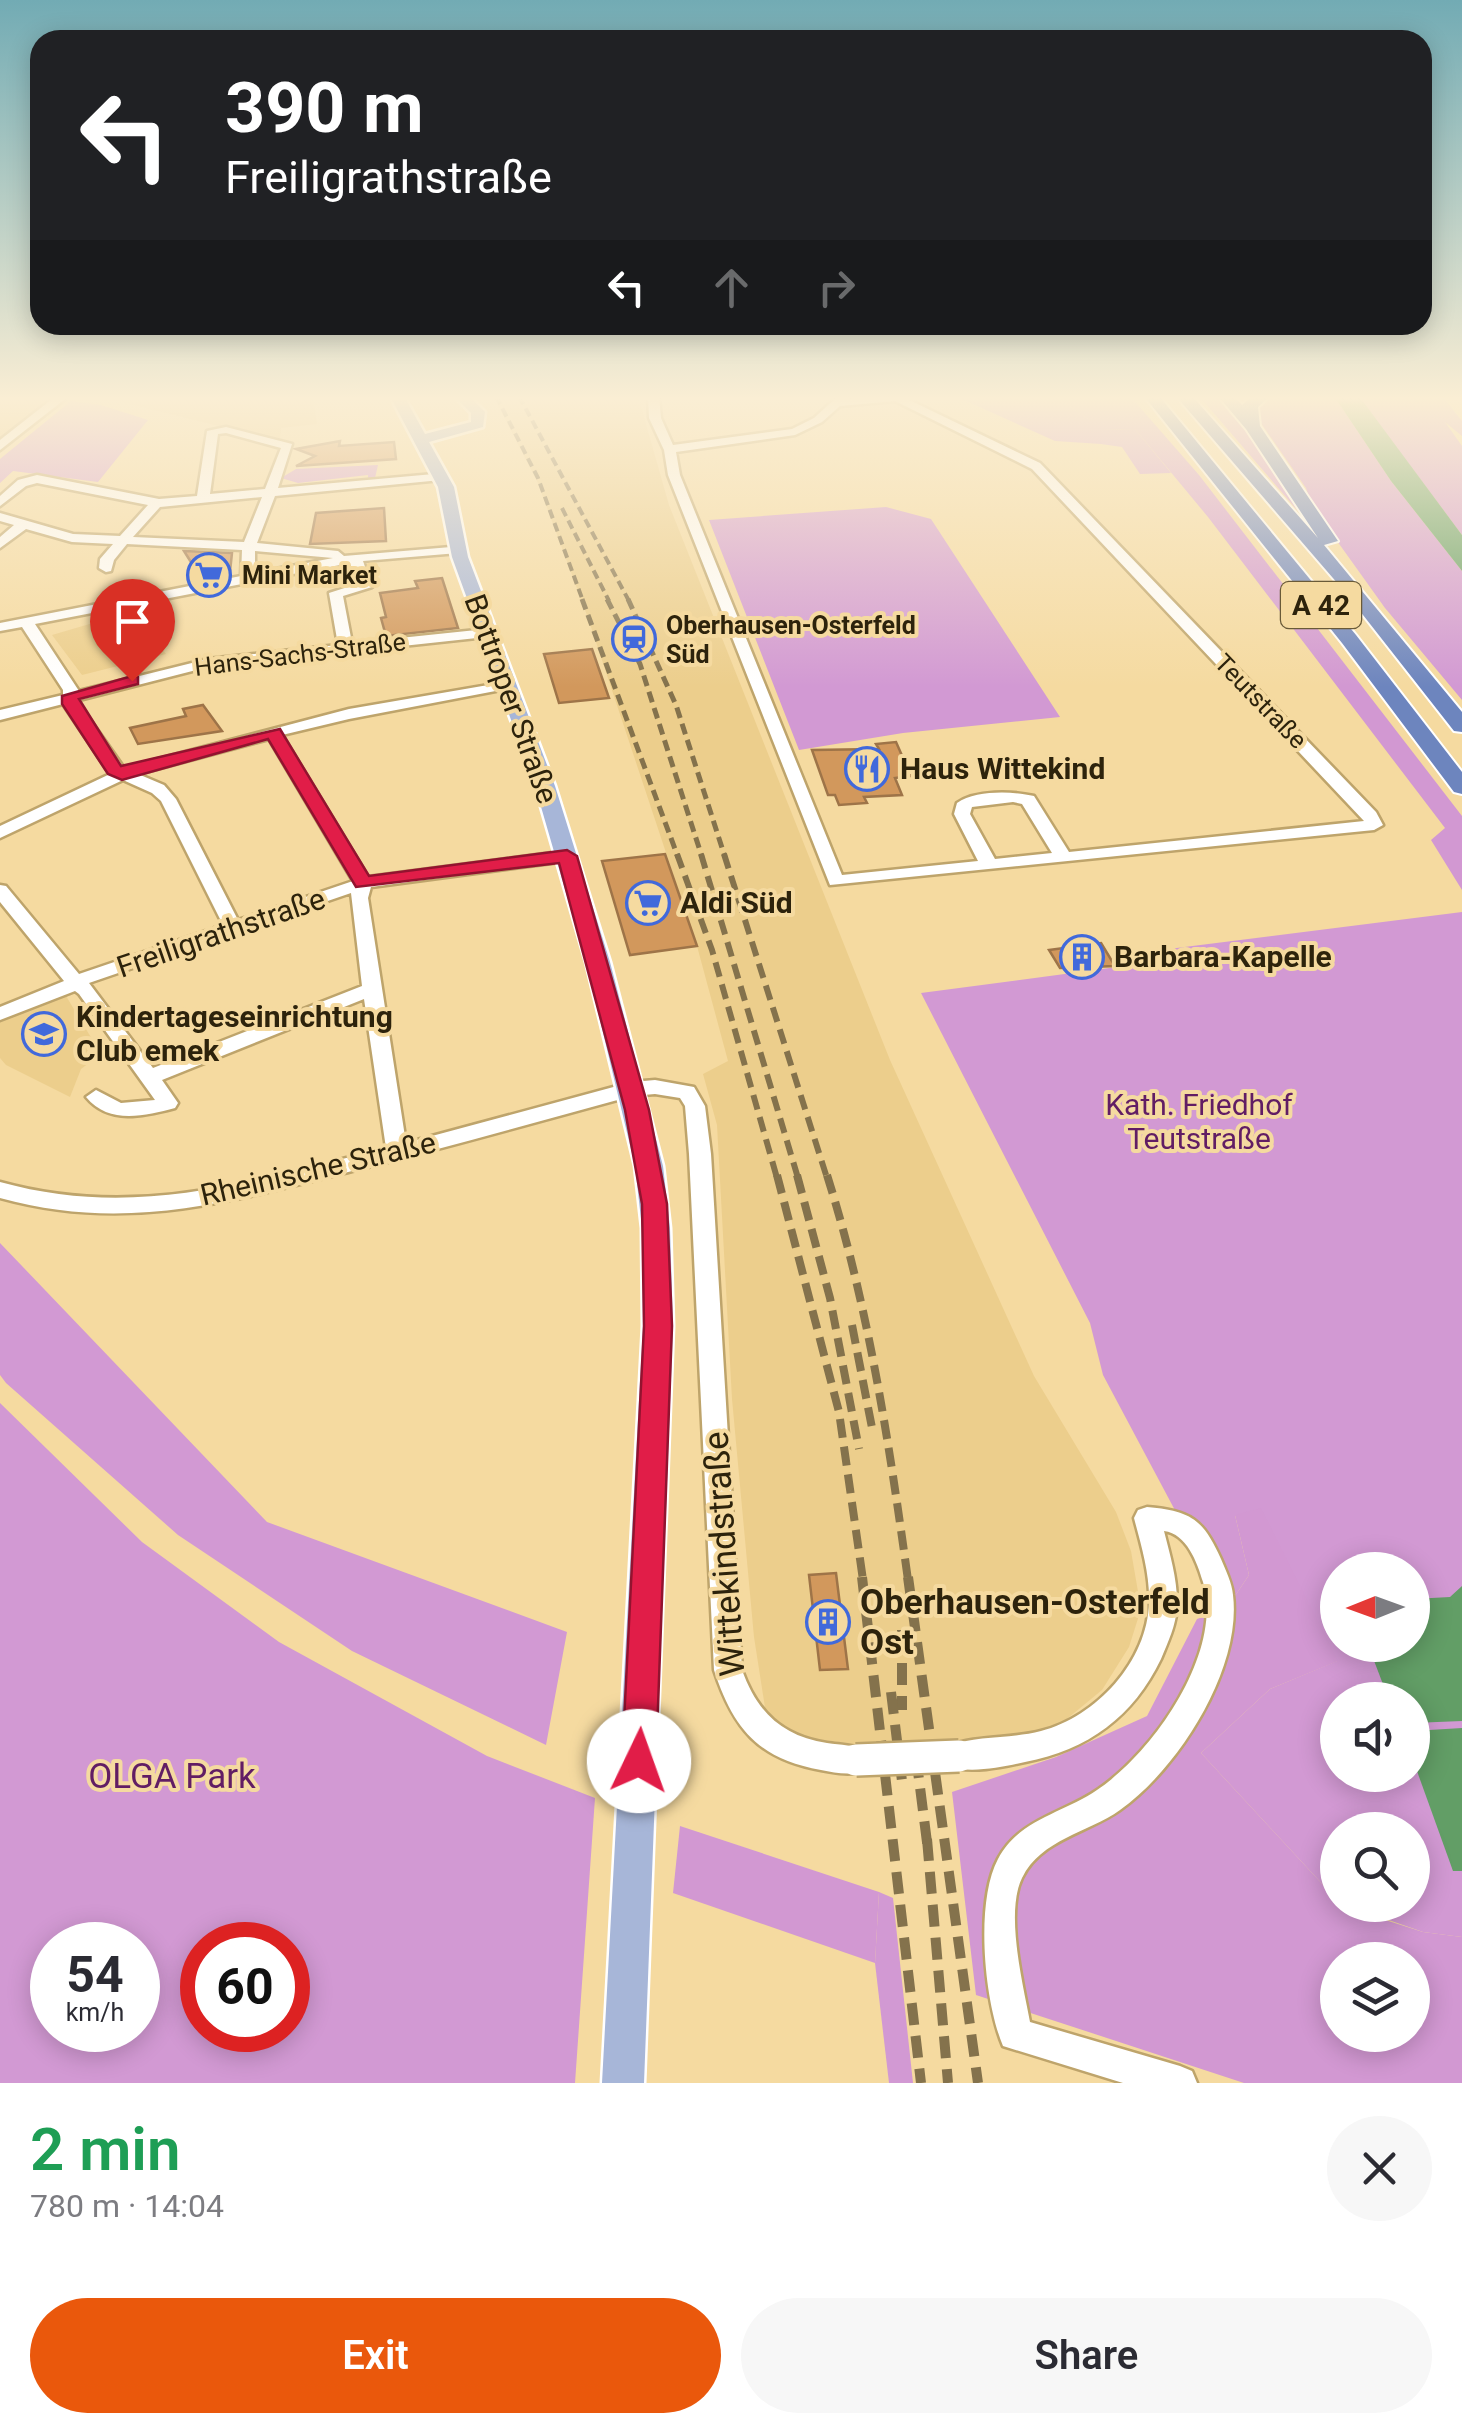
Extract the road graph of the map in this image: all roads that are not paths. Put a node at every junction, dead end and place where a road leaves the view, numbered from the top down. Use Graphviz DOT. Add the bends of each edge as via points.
graph roads {
  1 [pos="113,493"];
  2 [pos="204,493"];
  3 [pos="257,493"];
  4 [pos="270,493"];
  5 [pos="447,493"];
  6 [pos="681,493"];
  7 [pos="1062,493"];
  8 [pos="1230,493"];
  9 [pos="1269,493"];
  10 [pos="1298,493"];
  11 [pos="203,498"];
  12 [pos="156,502"];
  13 [pos="0,517"];
  14 [pos="23,524"];
  15 [pos="122,541"];
  16 [pos="0,544"];
  17 [pos="248,546"];
  18 [pos="458,549"];
  19 [pos="355,558"];
  20 [pos="106,568"];
  21 [pos="248,578"];
  22 [pos="1352,588"];
  23 [pos="110,604"];
  24 [pos="0,612"];
  25 [pos="24,620"];
  26 [pos="123,622"];
  27 [pos="0,628"];
  28 [pos="486,633"];
  29 [pos="346,648"];
  30 [pos="506,684"];
  31 [pos="71,696"];
  32 [pos="0,714"];
  33 [pos="1462,726"];
  34 [pos="273,732"];
  35 [pos="122,774"];
  36 [pos="1462,788"];
  37 [pos="0,833"];
  38 [pos="567,856"];
  39 [pos="1064,858"];
  40 [pos="989,866"];
  41 [pos="363,883"];
  42 [pos="0,890"];
  43 [pos="233,926"];
  44 [pos="75,982"];
  45 [pos="371,989"];
  46 [pos="0,1014"];
  47 [pos="150,1078"];
  48 [pos="632,1089"];
  49 [pos="96,1097"];
  50 [pos="397,1153"];
  51 [pos="0,1190"];
  52 [pos="624,2083"];
  53 [pos="1180,2083"];
  1 -- 12 [label="street"];
  2 -- 11 [label="street"];
  3 -- 11 [label="street"];
  4 -- 17 [label="street"];
  5 -- 18 [label="main road, Bottroper Straße"];
  6 -- 40 [label="street, Teutstraße" via="836,881"];
  7 -- 39 [label="street, Teutstraße" via="1374,823"];
  8 -- 36 [label="highway, A 42"];
  9 -- 22 [label="highway, A 42"];
  10 -- 22 [label="highway" via="1351,572"];
  11 -- 12 [label="street"];
  12 -- 15 [label="street"];
  13 -- 14 [label="street"];
  14 -- 15 [label="street" via="66,537"];
  14 -- 16 [label="street"];
  15 -- 17 [label="street"];
  15 -- 20 [label="street"];
  17 -- 19 [label="street"];
  17 -- 21 [label="street"];
  18 -- 19 [label="street"];
  18 -- 28 [label="main road, Bottroper Straße"];
  19 -- 21 [label="street"];
  19 -- 29 [label="street" via="364,587 336,592"];
  21 -- 23 [label="street"];
  22 -- 33 [label="highway, A 42"];
  23 -- 25 [label="street"];
  23 -- 26 [label="street"];
  24 -- 25 [label="street"];
  25 -- 27 [label="street"];
  25 -- 31 [label="street"];
  28 -- 29 [label="street, Hans-Sachs-Straße"];
  28 -- 30 [label="main road, Bottroper Straße"];
  29 -- 31 [label="street, Hans-Sachs-Straße" via="174,670"];
  30 -- 34 [label="street"];
  30 -- 38 [label="main road, Bottroper Straße"];
  31 -- 32 [label="street, Hans-Sachs-Straße"];
  31 -- 35 [label="street" via="70,704"];
  34 -- 35 [label="street"];
  34 -- 41 [label="street"];
  35 -- 37 [label="street"];
  35 -- 43 [label="street" via="168,798"];
  38 -- 41 [label="street, Freiligrathstraße"];
  38 -- 48 [label="main road, Bottroper Straße"];
  39 -- 40 [label="street, Teutstraße"];
  39 -- 40 [label="street" via="1028,800 965,802 962,814"];
  41 -- 43 [label="street, Freiligrathstraße"];
  41 -- 45 [label="street" via="359,898"];
  42 -- 44 [label="street"];
  43 -- 44 [label="street, Freiligrathstraße"];
  44 -- 46 [label="street, Freiligrathstraße"];
  44 -- 47 [label="street"];
  45 -- 47 [label="street"];
  45 -- 50 [label="street"];
  47 -- 49 [label="street" via="168,1103 110,1109"];
  48 -- 50 [label="street, Rheinische Straße"];
  48 -- 52 [label="main road, Bottroper Straße" via="649,1166 657,1346"];
  48 -- 53 [label="street, Wittekindstraße, bridge" via="681,1090 695,1106 726,1654 747,1716 774,1741 856,1760 1014,1752 1072,1736 1106,1716 1133,1683 1162,1616 1162,1574 1146,1518 1179,1522 1201,1545 1220,1595 1216,1630 1188,1708 1156,1757 1106,1801 1038,1837 1008,1871 1000,1904 1014,2034"];
  50 -- 51 [label="street, Rheinische Straße" via="148,1205 66,1206"];
}
